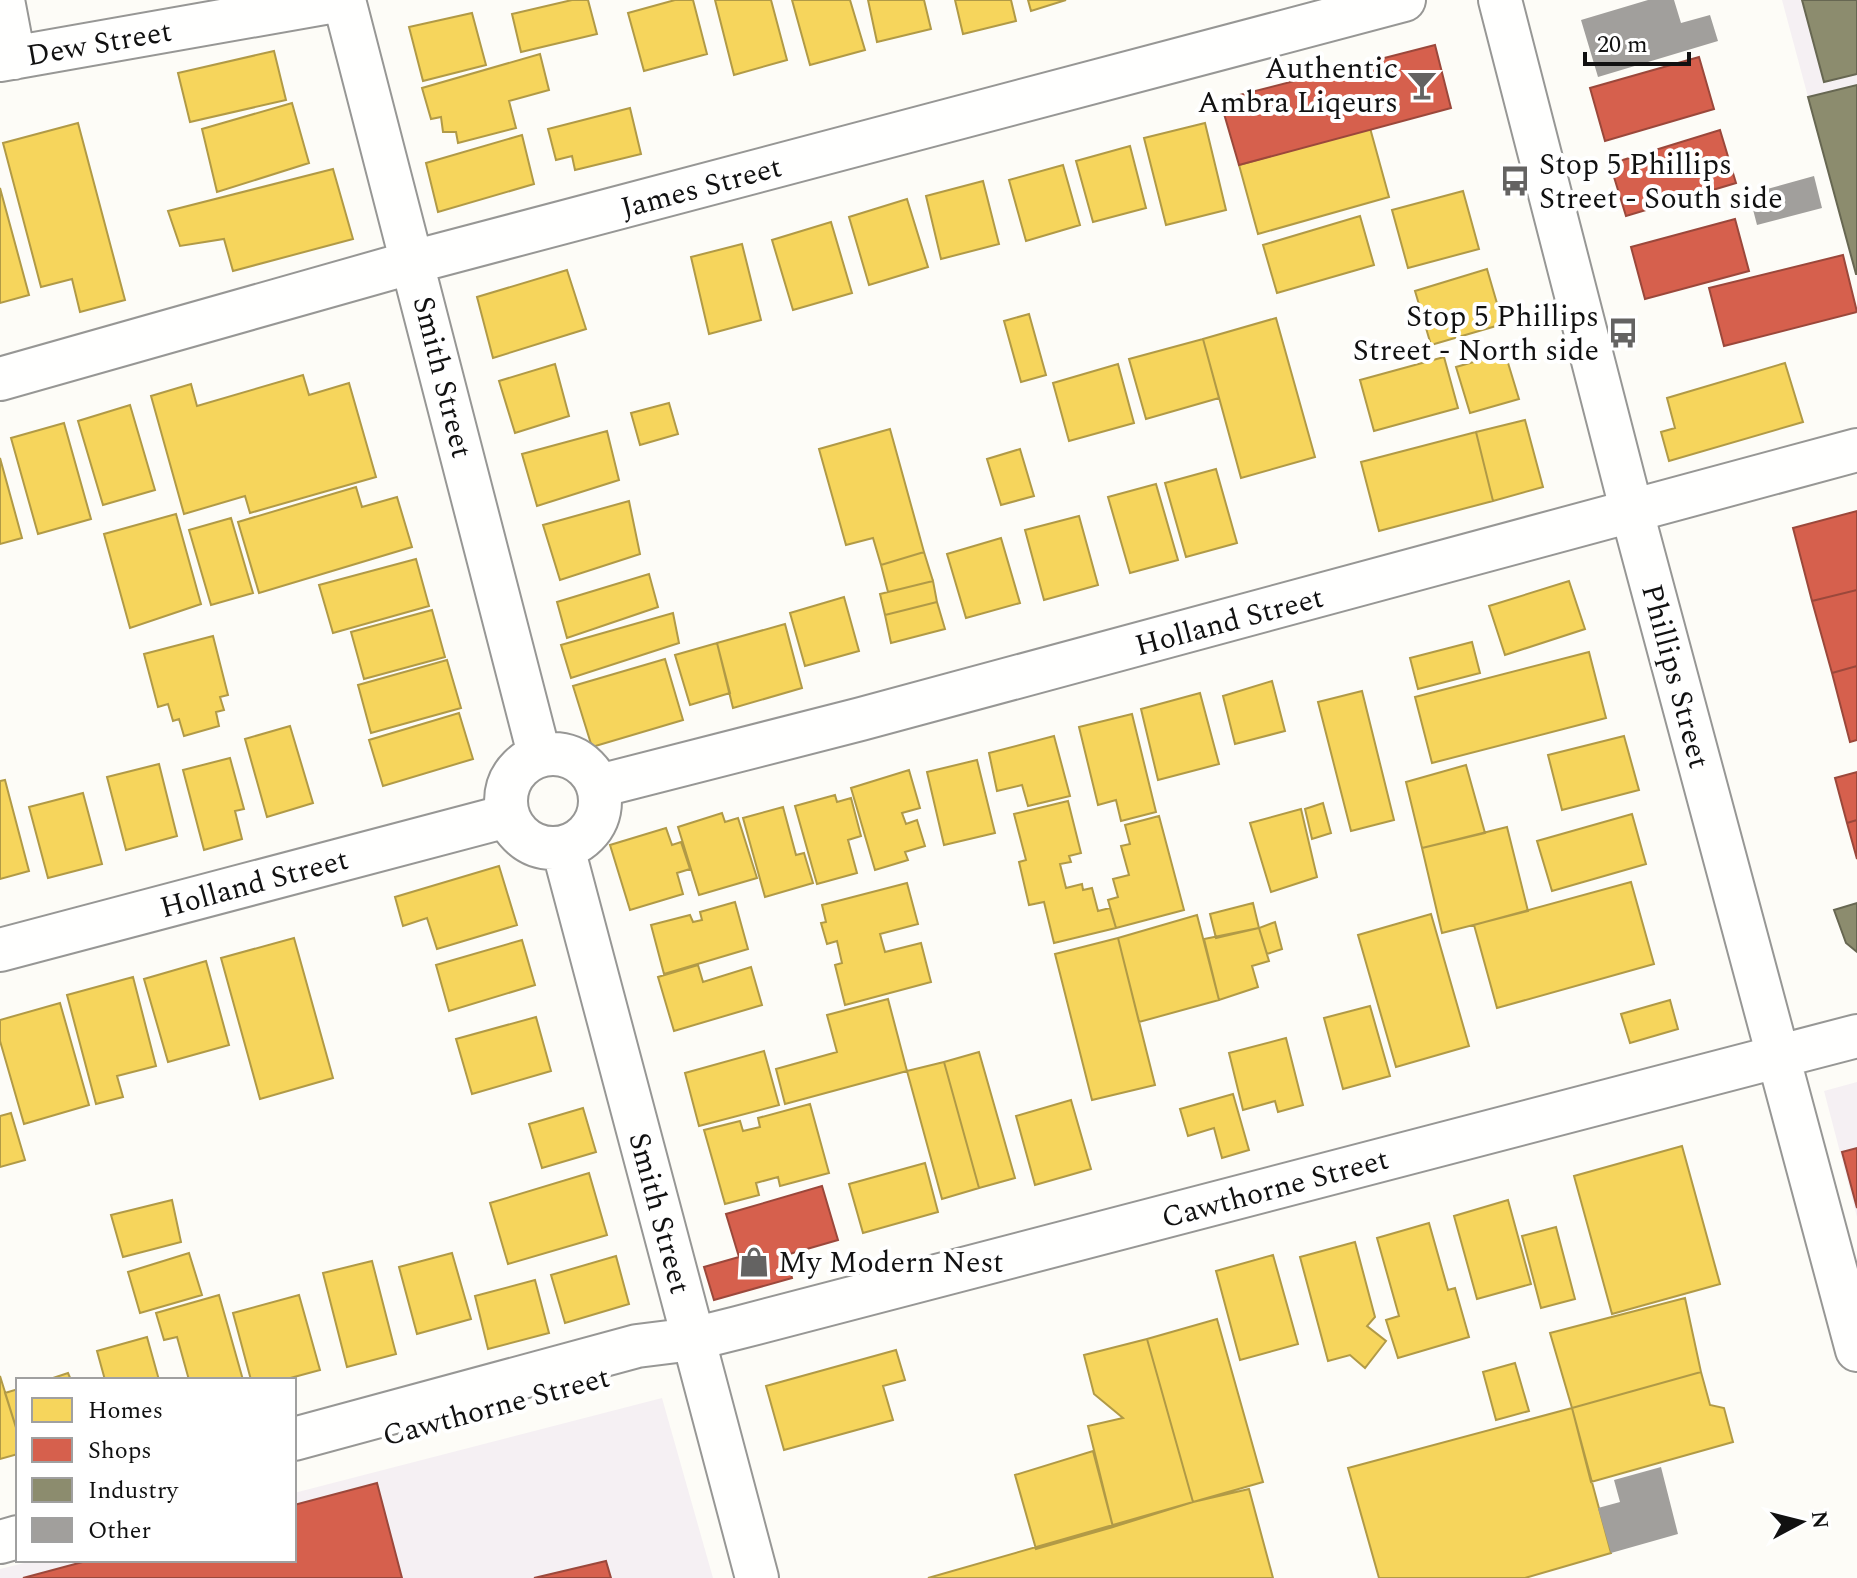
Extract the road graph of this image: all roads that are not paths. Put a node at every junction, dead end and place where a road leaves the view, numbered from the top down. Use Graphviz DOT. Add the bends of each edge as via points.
graph roads {
  1 [pos="3,0"];
  2 [pos="342,0"];
  3 [pos="1404,0"];
  4 [pos="1500,0"];
  5 [pos="7,59"];
  6 [pos="413,262"];
  7 [pos="0,379"];
  8 [pos="1857,450"];
  9 [pos="1632,512"];
  10 [pos="539,754"];
  11 [pos="599,786"];
  12 [pos="507,816"];
  13 [pos="563,848"];
  14 [pos="0,950"];
  15 [pos="1857,1036"];
  16 [pos="1779,1057"];
  17 [pos="693,1339"];
  18 [pos="1857,1350"];
  19 [pos="296,1438"];
  20 [pos="296,1460"];
  21 [pos="757,1578"];
  1 -- 5 [label="street"];
  2 -- 5 [label="street, Dew Street"];
  2 -- 6 [label="street, Smith Street"];
  3 -- 6 [label="street, James Street"];
  4 -- 9 [label="street, Phillips Street"];
  6 -- 7 [label="street, James Street"];
  6 -- 10 [label="street, Smith Street"];
  8 -- 9 [label="street, Holland Street"];
  9 -- 11 [label="street, Holland Street"];
  9 -- 16 [label="street, Phillips Street"];
  10 -- 11 [label="street" via="564,754 586,765"];
  10 -- 12 [label="street" via="518,768 506,791"];
  11 -- 13 [label="street" via="600,813 587,836"];
  12 -- 13 [label="street" via="520,836 540,848"];
  12 -- 14 [label="street, Holland Street"];
  13 -- 17 [label="street, Smith Street"];
  15 -- 16 [label="street, Cawthorne Street"];
  16 -- 17 [label="street, Cawthorne Street"];
  16 -- 18 [label="street, Phillips Street"];
  17 -- 19 [label="street, Cawthorne Street" via="637,1346"];
  17 -- 20 [label="street, Cawthorne Street" via="642,1366"];
  17 -- 21 [label="street, Smith Street"];
}
